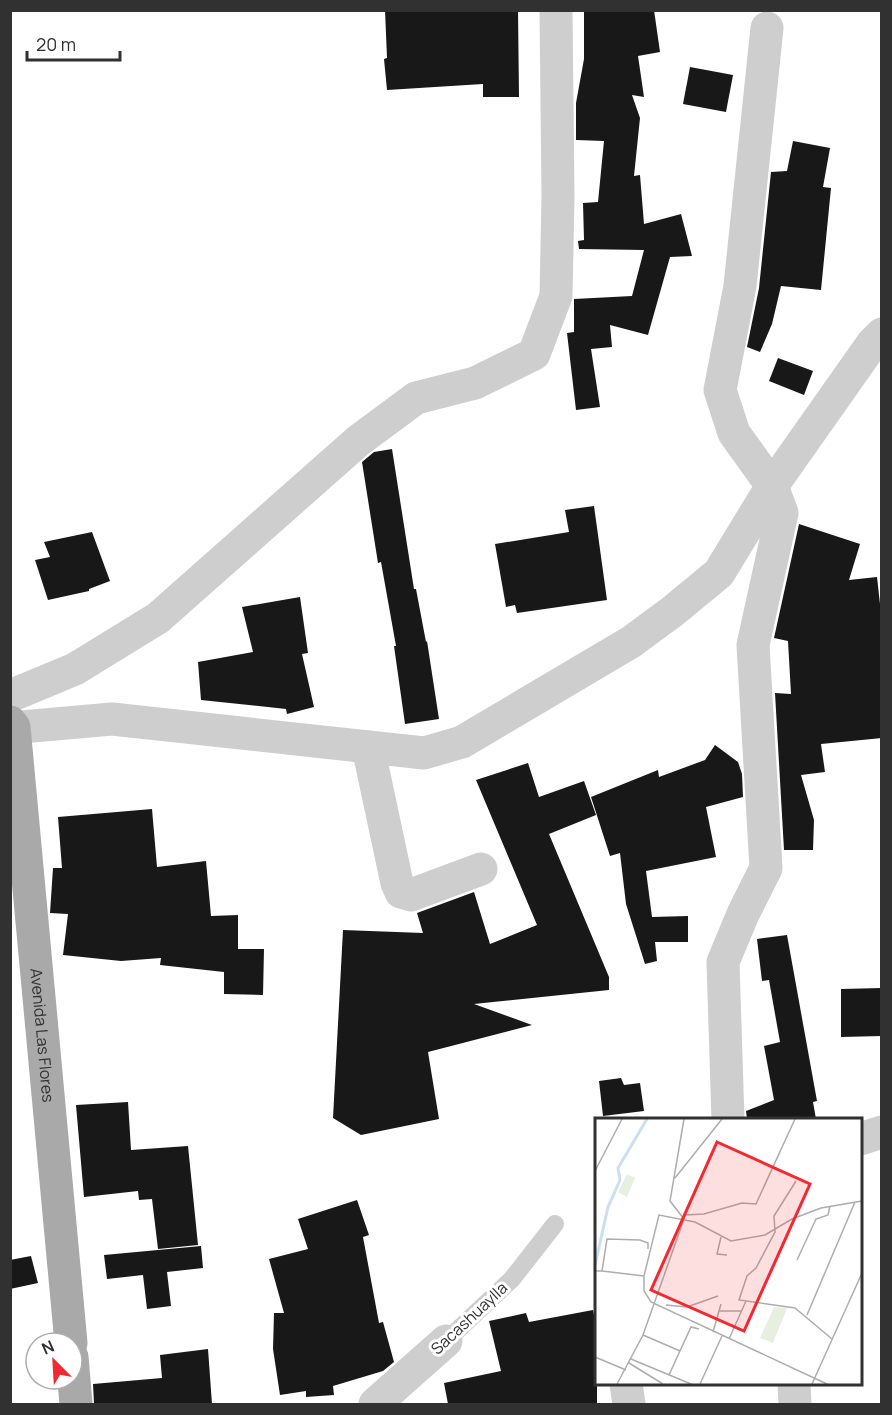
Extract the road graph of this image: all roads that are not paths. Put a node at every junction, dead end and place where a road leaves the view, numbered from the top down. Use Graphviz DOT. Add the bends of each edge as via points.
graph roads {
  1 [pos="556,10"];
  2 [pos="767,28"];
  3 [pos="882,334"];
  4 [pos="772,486"];
  5 [pos="11,718"];
  6 [pos="368,747"];
  7 [pos="481,869"];
  8 [pos="728,1118"];
  9 [pos="882,1132"];
  10 [pos="862,1139"];
  11 [pos="555,1224"];
  12 [pos="70,1331"];
  13 [pos="446,1341"];
  14 [pos="626,1385"];
  15 [pos="794,1385"];
  16 [pos="375,1404"];
  17 [pos="629,1404"];
  18 [pos="795,1404"];
  1 -- 5 [label="street" via="556,296 534,354 474,383 416,398 358,441 158,618 75,669"];
  2 -- 4 [label="street" via="740,286 720,390 734,433"];
  3 -- 4 [label="street"];
  4 -- 6 [label="street" via="719,573 631,642 462,742 424,753"];
  4 -- 8 [label="street" via="782,513 753,645 766,868 723,962"];
  5 -- 6 [label="street" via="112,719"];
  5 -- 12 [label="main road, Avenida Las Flores"];
  6 -- 7 [label="street" via="401,892 411,895"];
  9 -- 10 [label="street"];
  11 -- 13 [label="lane, Sacashuaylla" via="512,1278"];
  13 -- 16 [label="street, Sacashuaylla"];
  14 -- 17 [label="street"];
  15 -- 18 [label="street"];
}
